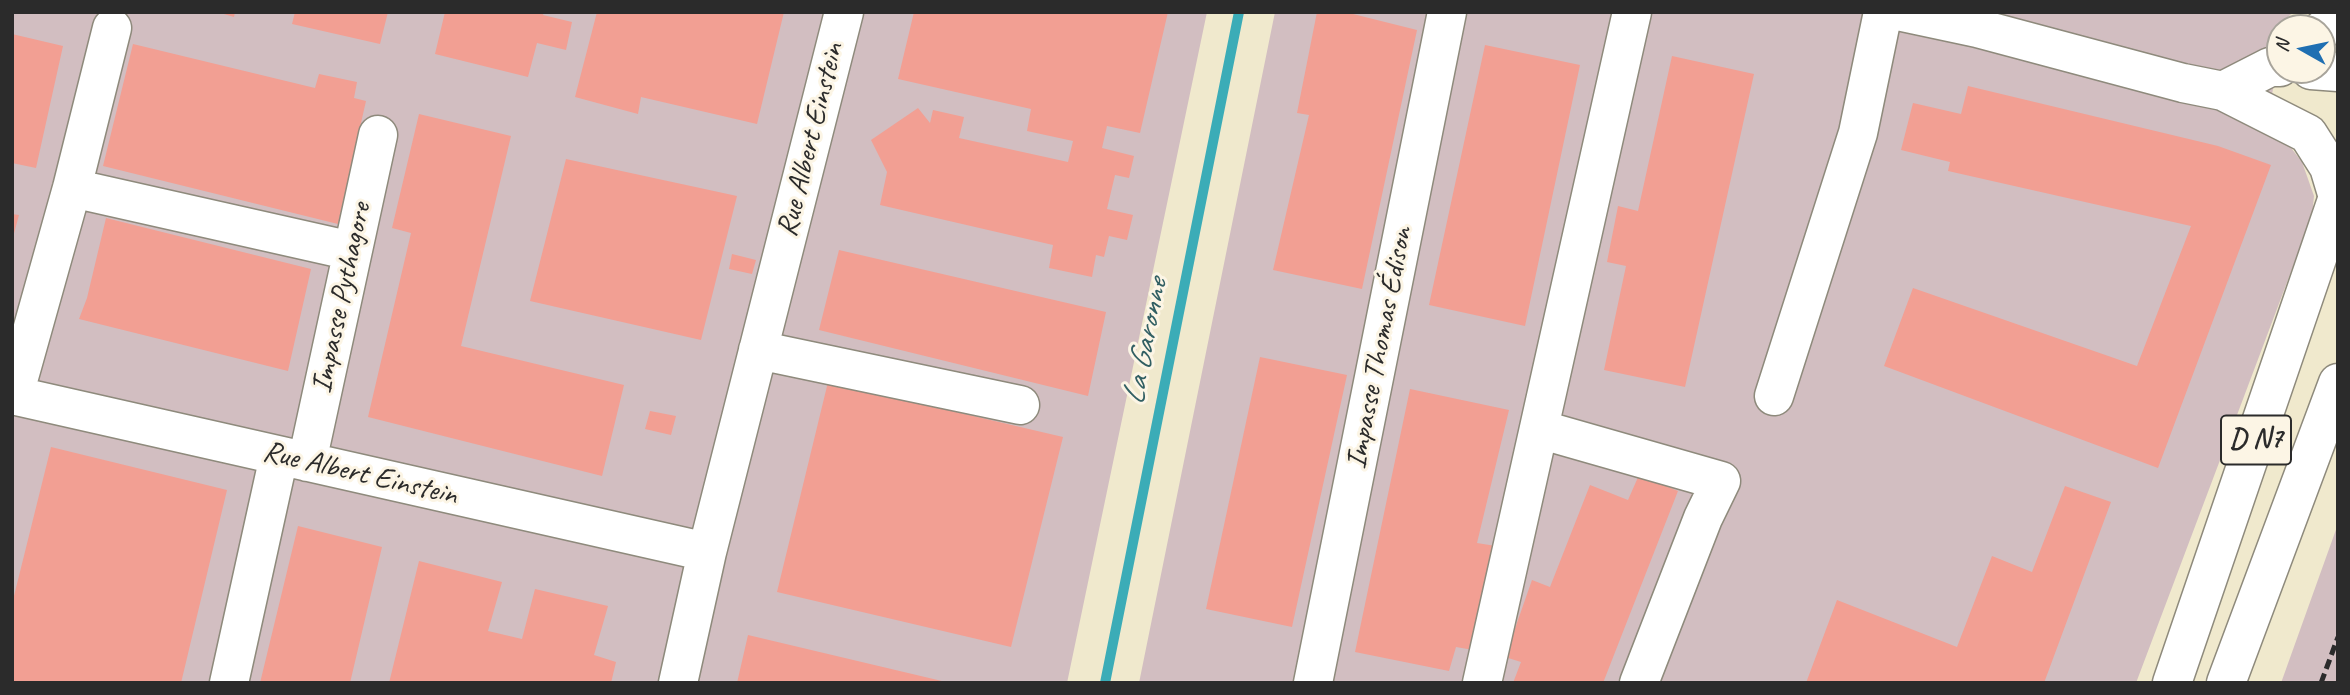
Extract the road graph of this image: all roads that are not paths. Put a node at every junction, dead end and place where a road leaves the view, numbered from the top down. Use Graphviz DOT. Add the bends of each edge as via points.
graph roads {
  1 [pos="844,12"];
  2 [pos="1447,12"];
  3 [pos="1632,12"];
  4 [pos="1883,12"];
  5 [pos="1902,12"];
  6 [pos="1979,20"];
  7 [pos="112,28"];
  8 [pos="2266,70"];
  9 [pos="2223,91"];
  10 [pos="378,135"];
  11 [pos="72,188"];
  12 [pos="2338,197"];
  13 [pos="352,251"];
  14 [pos="758,350"];
  15 [pos="2338,383"];
  16 [pos="13,395"];
  17 [pos="1774,396"];
  18 [pos="1020,405"];
  19 [pos="1539,429"];
  20 [pos="293,459"];
  21 [pos="707,552"];
  22 [pos="2177,669"];
  23 [pos="229,683"];
  24 [pos="678,683"];
  25 [pos="1313,683"];
  26 [pos="1482,683"];
  27 [pos="1639,683"];
  28 [pos="2154,683"];
  29 [pos="2226,683"];
  1 -- 14 [label="street, Rue Albert Einstein"];
  2 -- 25 [label="street, Impasse Thomas Édison"];
  3 -- 19 [label="street"];
  4 -- 17 [label="street" via="1858,133"];
  5 -- 6 [label="street"];
  6 -- 9 [label="street"];
  7 -- 11 [label="street"];
  8 -- 9 [label="street"];
  9 -- 12 [label="street" via="2308,134 2329,167"];
  10 -- 13 [label="street, Impasse Pythagore"];
  11 -- 13 [label="street"];
  11 -- 16 [label="street"];
  12 -- 22 [label="street, D N7"];
  13 -- 20 [label="street, Impasse Pythagore"];
  14 -- 18 [label="street"];
  14 -- 21 [label="street, Rue Albert Einstein"];
  15 -- 29 [label="street, D N7"];
  16 -- 20 [label="street, Rue Albert Einstein"];
  19 -- 26 [label="street"];
  19 -- 27 [label="street" via="1721,481"];
  20 -- 21 [label="street, Rue Albert Einstein"];
  20 -- 23 [label="street, Impasse Pythagore"];
  21 -- 24 [label="street, Rue Albert Einstein"];
  22 -- 28 [label="street"];
}
